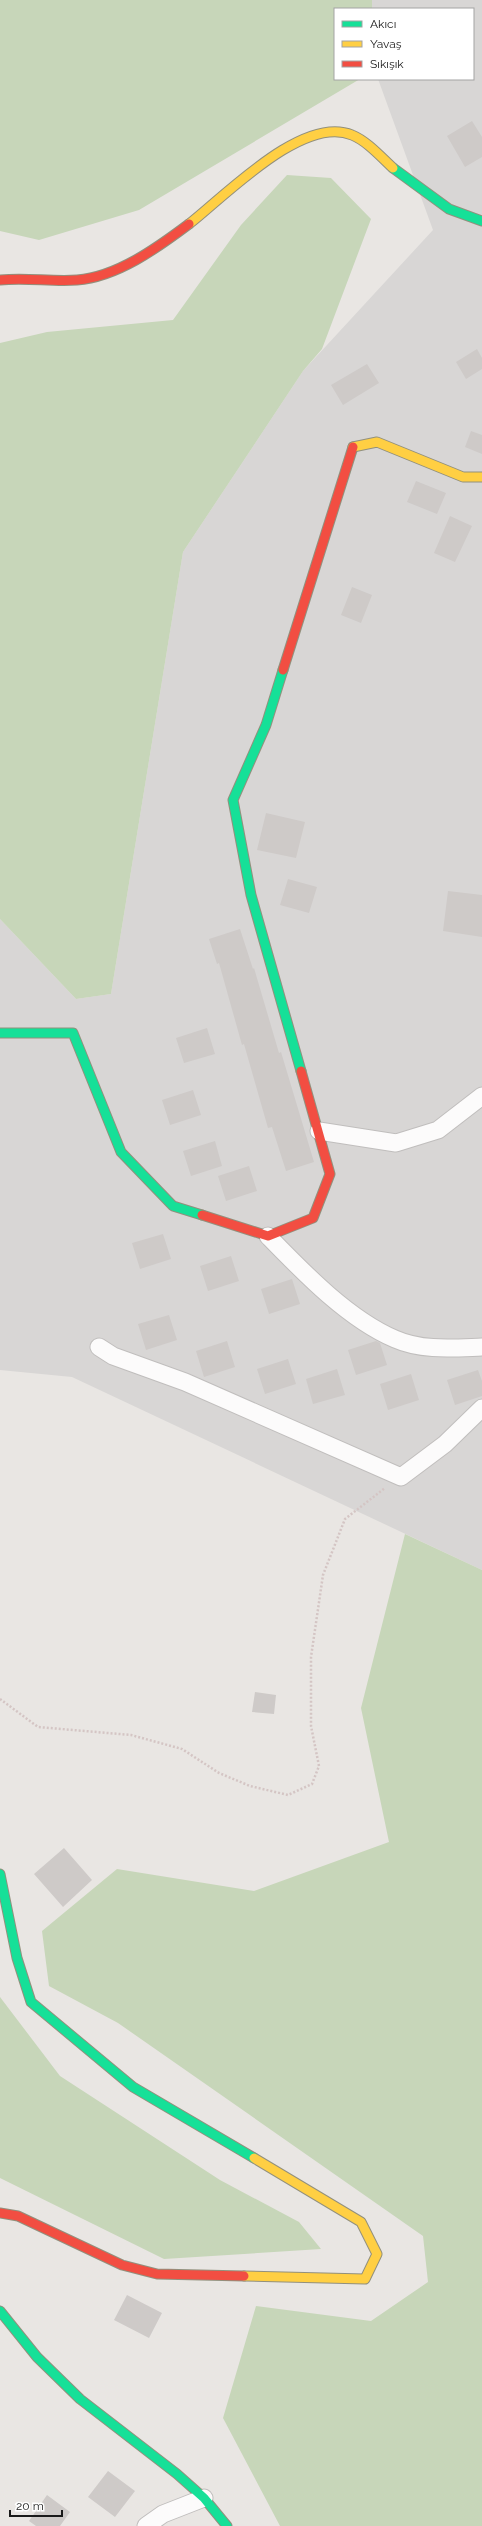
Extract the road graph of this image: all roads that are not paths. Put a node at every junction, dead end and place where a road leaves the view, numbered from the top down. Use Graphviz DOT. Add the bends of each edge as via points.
graph roads {
  1 [pos="482,221"];
  2 [pos="0,280"];
  3 [pos="482,477"];
  4 [pos="0,1033"];
  5 [pos="482,1096"];
  6 [pos="319,1131"];
  7 [pos="268,1236"];
  8 [pos="482,1346"];
  9 [pos="99,1347"];
  10 [pos="482,1408"];
  11 [pos="0,1874"];
  12 [pos="0,2213"];
  13 [pos="0,2311"];
  14 [pos="204,2498"];
  15 [pos="146,2526"];
  16 [pos="227,2526"];
  1 -- 2 [label="street" via="459,214 416,186 350,134 323,132 301,140 246,174 197,218 158,245 104,274 80,280 24,277"];
  3 -- 6 [label="street" via="463,478 376,442 351,448 266,725 233,800 251,895"];
  4 -- 7 [label="street" via="73,1034 120,1152 173,1206"];
  5 -- 6 [label="street" via="438,1130 396,1143"];
  6 -- 7 [label="street" via="330,1174 312,1218"];
  7 -- 8 [label="street" via="346,1310 395,1339 434,1348"];
  9 -- 10 [label="street" via="113,1356 185,1382 401,1477 445,1444"];
  11 -- 12 [label="street" via="17,1958 31,2002 133,2087 361,2222 377,2254 365,2279 157,2274 122,2264 18,2216"];
  13 -- 14 [label="street" via="37,2357 80,2399"];
  14 -- 15 [label="street" via="164,2514"];
  14 -- 16 [label="street"];
}
